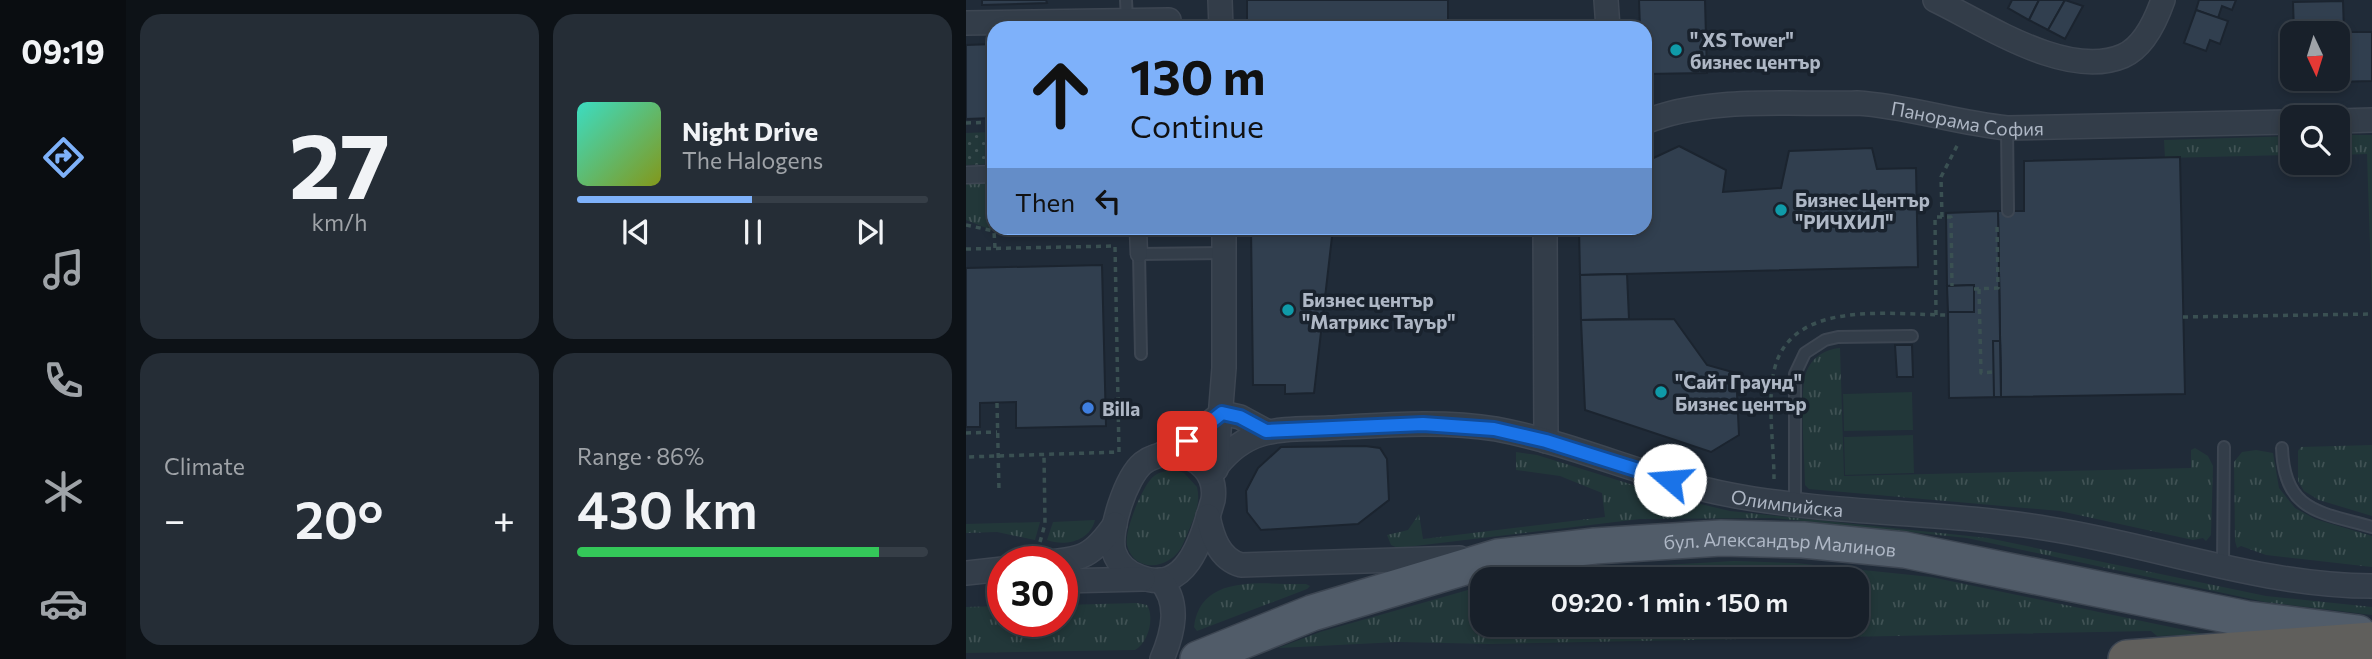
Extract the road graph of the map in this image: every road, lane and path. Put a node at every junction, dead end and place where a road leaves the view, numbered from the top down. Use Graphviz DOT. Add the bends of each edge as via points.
graph roads {
  1 [pos="1220,0"];
  2 [pos="1606,0"];
  3 [pos="1935,0"];
  4 [pos="2163,0"];
  5 [pos="1126,10"];
  6 [pos="987,21"];
  7 [pos="991,21"];
  8 [pos="1153,21"];
  9 [pos="1221,21"];
  10 [pos="1608,21"];
  11 [pos="966,23"];
  12 [pos="1652,120"];
  13 [pos="2372,120"];
  14 [pos="2350,121"];
  15 [pos="987,122"];
  16 [pos="2280,122"];
  17 [pos="966,123"];
  18 [pos="1968,124"];
  19 [pos="2007,128"];
  20 [pos="987,174"];
  21 [pos="966,175"];
  22 [pos="2008,211"];
  23 [pos="1996,212"];
  24 [pos="1942,217"];
  25 [pos="966,225"];
  26 [pos="987,230"];
  27 [pos="994,235"];
  28 [pos="1138,235"];
  29 [pos="1224,235"];
  30 [pos="1545,235"];
  31 [pos="995,248"];
  32 [pos="966,249"];
  33 [pos="1224,253"];
  34 [pos="1139,254"];
  35 [pos="1952,286"];
  36 [pos="2372,314"];
  37 [pos="1936,315"];
  38 [pos="1948,315"];
  39 [pos="1837,316"];
  40 [pos="2183,317"];
  41 [pos="1912,336"];
  42 [pos="1141,354"];
  43 [pos="1993,372"];
  44 [pos="1773,382"];
  45 [pos="997,403"];
  46 [pos="1222,413"];
  47 [pos="1266,431"];
  48 [pos="997,432"];
  49 [pos="966,433"];
  50 [pos="1546,441"];
  51 [pos="2224,447"];
  52 [pos="2282,448"];
  53 [pos="1044,454"];
  54 [pos="1162,454"];
  55 [pos="998,456"];
  56 [pos="966,457"];
  57 [pos="1217,466"];
  58 [pos="1774,479"];
  59 [pos="1214,489"];
  60 [pos="999,491"];
  61 [pos="1796,504"];
  62 [pos="1208,516"];
  63 [pos="1115,524"];
  64 [pos="2372,527"];
  65 [pos="1043,546"];
  66 [pos="1498,557"];
  67 [pos="1078,558"];
  68 [pos="2223,566"];
  69 [pos="1152,579"];
  70 [pos="1078,581"];
  71 [pos="2372,586"];
  72 [pos="2372,635"];
  73 [pos="2372,641"];
  74 [pos="1162,659"];
  75 [pos="1198,659"];
  76 [pos="2127,659"];
  1 -- 9 [label="street"];
  2 -- 10 [label="street"];
  3 -- 4 [label="street" via="2043,53 2082,62 2124,56 2153,28"];
  5 -- 7 [label="street"];
  5 -- 8 [label="street"];
  6 -- 11 [label="street"];
  12 -- 18 [label="street, Панорама София" via="1706,107 1857,103"];
  13 -- 14 [label="street"];
  15 -- 17 [label="path"];
  16 -- 19 [label="street, Панорама София"];
  18 -- 19 [label="street, Панорама София"];
  18 -- 24 [label="path" via="1943,172"];
  19 -- 22 [label="lane"];
  20 -- 21 [label="street"];
  23 -- 43 [label="path" via="1998,288 1976,290 1981,373"];
  24 -- 35 [label="path" via="1951,217"];
  24 -- 37 [label="path" via="1935,218"];
  25 -- 26 [label="path"];
  27 -- 31 [label="path"];
  28 -- 34 [label="street"];
  29 -- 33 [label="street"];
  30 -- 50 [label="street"];
  31 -- 32 [label="path"];
  31 -- 53 [label="path" via="1115,246 1119,452"];
  33 -- 34 [label="lane"];
  33 -- 46 [label="street"];
  34 -- 42 [label="lane"];
  36 -- 40 [label="path"];
  37 -- 38 [label="path"];
  37 -- 39 [label="path"];
  41 -- 61 [label="lane" via="1838,337 1805,353 1795,374"];
  44 -- 58 [label="path"];
  45 -- 48 [label="path"];
  46 -- 47 [label="street"];
  46 -- 54 [label="street"];
  46 -- 57 [label="street"];
  47 -- 50 [label="street, Олимпийска" via="1423,424 1494,429"];
  47 -- 57 [label="street, Олимпийска" via="1241,443"];
  48 -- 49 [label="path"];
  48 -- 55 [label="path"];
  50 -- 61 [label="street, Олимпийска" via="1700,489"];
  51 -- 68 [label="lane"];
  52 -- 64 [label="lane" via="2287,485 2300,503"];
  53 -- 55 [label="path"];
  53 -- 65 [label="path"];
  54 -- 59 [label="street" via="1191,457 1207,471"];
  54 -- 63 [label="street" via="1144,462 1134,474"];
  55 -- 56 [label="path"];
  55 -- 60 [label="path"];
  57 -- 59 [label="street"];
  59 -- 62 [label="street"];
  61 -- 68 [label="street, Олимпийска" via="2047,528"];
  62 -- 66 [label="street" via="1222,552 1241,565"];
  62 -- 69 [label="street" via="1192,560 1180,573"];
  63 -- 67 [label="street" via="1088,554"];
  63 -- 69 [label="street" via="1112,543 1116,557 1128,571"];
  66 -- 72 [label="main road, бул. Александър Малинов" via="1654,541 1803,540 1958,558 2247,619"];
  66 -- 75 [label="main road, бул. Александър Малинов" via="1312,613"];
  68 -- 71 [label="street, Олимпийска" via="2321,583"];
  69 -- 70 [label="street"];
  69 -- 74 [label="street" via="1171,597 1173,619"];
  73 -- 76 [label="highway"];
}
